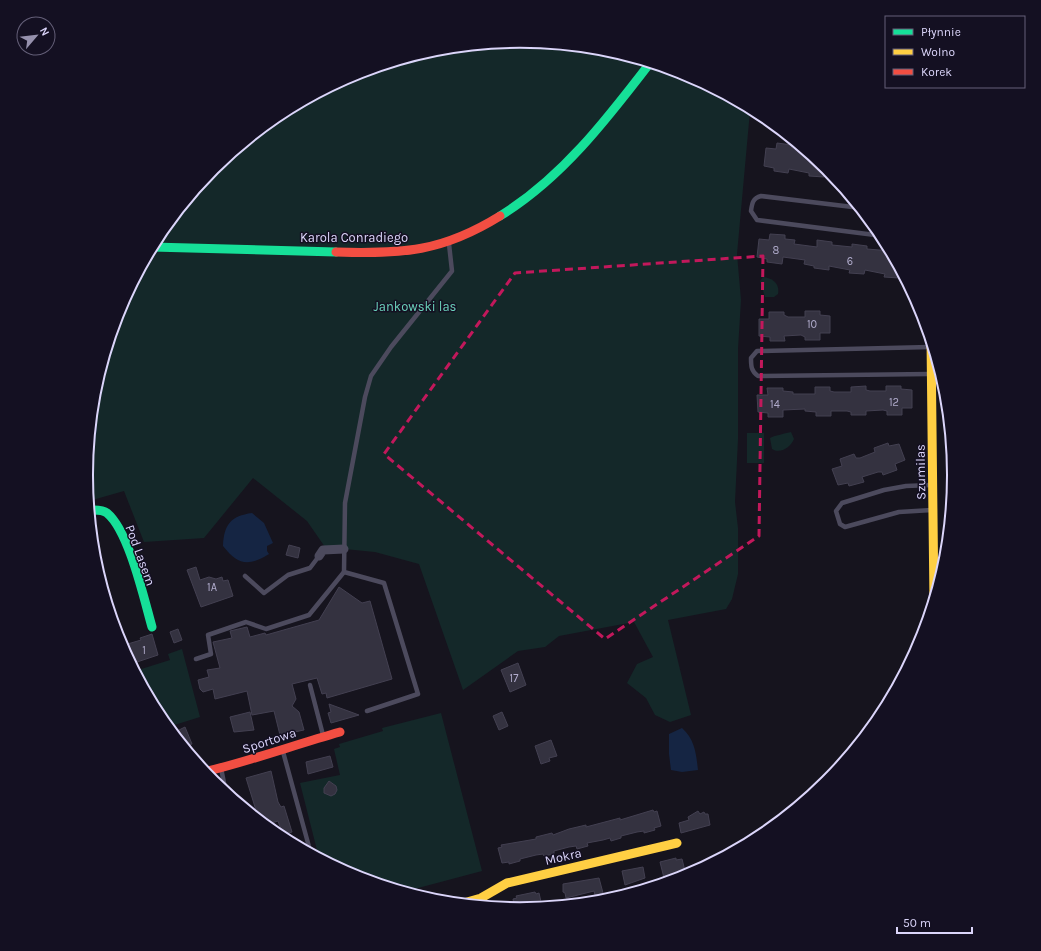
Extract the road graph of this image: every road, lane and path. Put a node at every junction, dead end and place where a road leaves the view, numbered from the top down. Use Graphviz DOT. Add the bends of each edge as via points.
graph roads {
  1 [pos="646,68"];
  2 [pos="853,207"];
  3 [pos="874,235"];
  4 [pos="449,242"];
  5 [pos="159,247"];
  6 [pos="927,344"];
  7 [pos="932,360"];
  8 [pos="932,373"];
  9 [pos="933,485"];
  10 [pos="95,510"];
  11 [pos="933,510"];
  12 [pos="344,549"];
  13 [pos="319,556"];
  14 [pos="344,572"];
  15 [pos="245,576"];
  16 [pos="934,583"];
  17 [pos="152,627"];
  18 [pos="196,659"];
  19 [pos="310,685"];
  20 [pos="367,711"];
  21 [pos="340,732"];
  22 [pos="324,737"];
  23 [pos="282,748"];
  24 [pos="222,768"];
  25 [pos="211,770"];
  26 [pos="225,784"];
  27 [pos="677,843"];
  28 [pos="309,847"];
  29 [pos="474,900"];
  1 -- 4 [label="street, Karola Conradiego" via="580,146 535,190 482,228"];
  2 -- 3 [label="lane" via="761,196 753,202 751,211 757,220"];
  4 -- 5 [label="street, Karola Conradiego" via="428,248 377,252"];
  4 -- 12 [label="lane" via="452,271 371,376 345,503"];
  6 -- 8 [label="lane" via="917,348 757,351 752,358 751,368 758,376"];
  7 -- 8 [label="street, Szumilas"];
  8 -- 9 [label="street, Szumilas"];
  9 -- 11 [label="street, Szumilas"];
  9 -- 11 [label="lane" via="884,490 842,503 836,511 840,524 845,527 894,514"];
  10 -- 17 [label="street, Pod Lasem" via="106,512 122,533"];
  11 -- 16 [label="street, Szumilas"];
  12 -- 13 [label="street" via="323,550"];
  12 -- 14 [label="lane"];
  13 -- 15 [label="lane" via="310,568 288,576 264,593"];
  14 -- 18 [label="lane" via="308,615 266,629 246,622 208,635 211,654"];
  14 -- 20 [label="lane" via="384,583 418,694"];
  19 -- 22 [label="lane"];
  21 -- 22 [label="street, Sportowa"];
  22 -- 23 [label="street, Sportowa"];
  23 -- 24 [label="street, Sportowa"];
  23 -- 28 [label="lane"];
  24 -- 25 [label="street, Sportowa"];
  24 -- 26 [label="lane"];
  27 -- 29 [label="street, Mokra" via="507,883"];
}
